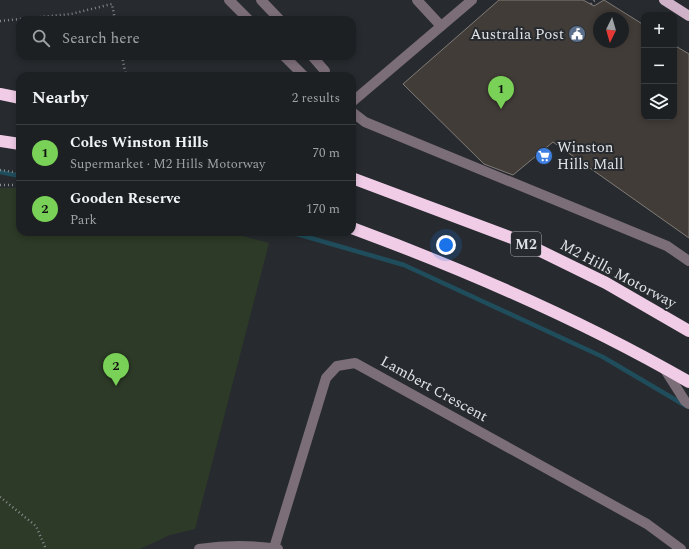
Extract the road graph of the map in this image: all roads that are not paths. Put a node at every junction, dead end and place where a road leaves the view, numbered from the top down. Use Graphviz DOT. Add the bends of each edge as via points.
graph roads {
  1 [pos="229,0"];
  2 [pos="261,0"];
  3 [pos="418,0"];
  4 [pos="472,0"];
  5 [pos="664,0"];
  6 [pos="245,16"];
  7 [pos="276,16"];
  8 [pos="689,16"];
  9 [pos="440,26"];
  10 [pos="288,60"];
  11 [pos="315,60"];
  12 [pos="325,71"];
  13 [pos="300,72"];
  14 [pos="0,94"];
  15 [pos="16,97"];
  16 [pos="356,99"];
  17 [pos="356,115"];
  18 [pos="0,141"];
  19 [pos="16,143"];
  20 [pos="356,180"];
  21 [pos="356,229"];
  22 [pos="689,261"];
  23 [pos="689,331"];
  24 [pos="664,368"];
  25 [pos="689,382"];
  26 [pos="689,404"];
  27 [pos="199,549"];
  28 [pos="276,549"];
  29 [pos="681,549"];
  1 -- 6 [label="street"];
  2 -- 7 [label="street"];
  3 -- 9 [label="street"];
  4 -- 9 [label="street"];
  5 -- 8 [label="main road"];
  9 -- 16 [label="street"];
  10 -- 13 [label="street"];
  11 -- 12 [label="street"];
  14 -- 15 [label="highway"];
  17 -- 22 [label="street" via="365,122 667,246"];
  18 -- 19 [label="highway"];
  20 -- 23 [label="highway, M2 Hills Motorway / M2" via="520,241 606,283"];
  21 -- 24 [label="highway" via="511,292"];
  24 -- 25 [label="highway"];
  24 -- 26 [label="street" via="684,401"];
  27 -- 28 [label="street" via="230,546"];
  28 -- 29 [label="street, Lambert Crescent" via="326,378 337,366 355,363 647,524"];
}
